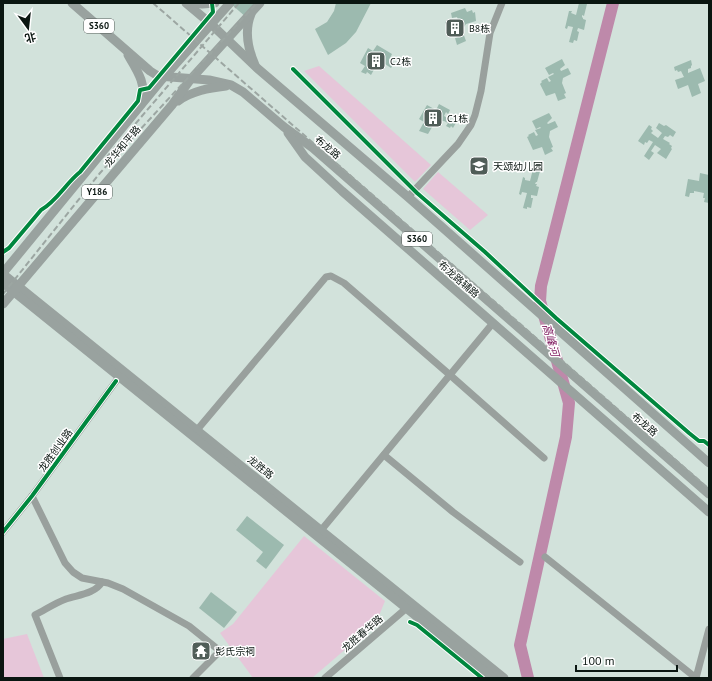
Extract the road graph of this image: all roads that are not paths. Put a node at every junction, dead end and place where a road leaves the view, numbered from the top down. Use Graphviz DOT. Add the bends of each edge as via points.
graph roads {
  1 [pos="72,3"];
  2 [pos="186,3"];
  3 [pos="193,3"];
  4 [pos="215,3"];
  5 [pos="230,3"];
  6 [pos="260,3"];
  7 [pos="502,3"];
  8 [pos="253,11"];
  9 [pos="211,24"];
  10 [pos="227,40"];
  11 [pos="125,50"];
  12 [pos="256,68"];
  13 [pos="164,77"];
  14 [pos="190,80"];
  15 [pos="231,85"];
  16 [pos="172,105"];
  17 [pos="141,106"];
  18 [pos="284,127"];
  19 [pos="408,197"];
  20 [pos="3,274"];
  21 [pos="3,283"];
  22 [pos="16,289"];
  23 [pos="3,304"];
  24 [pos="493,323"];
  25 [pos="450,375"];
  26 [pos="117,379"];
  27 [pos="197,430"];
  28 [pos="384,455"];
  29 [pos="544,458"];
  30 [pos="709,463"];
  31 [pos="709,494"];
  32 [pos="32,496"];
  33 [pos="709,512"];
  34 [pos="3,532"];
  35 [pos="319,532"];
  36 [pos="545,557"];
  37 [pos="520,562"];
  38 [pos="102,582"];
  39 [pos="410,605"];
  40 [pos="709,629"];
  41 [pos="60,678"];
  42 [pos="193,678"];
  43 [pos="325,678"];
  44 [pos="493,678"];
  45 [pos="504,678"];
  46 [pos="696,678"];
  1 -- 11 [label="main road, 布龙路 / S360"];
  2 -- 9 [label="main road, 布龙路 / S360"];
  3 -- 4 [label="main road"];
  5 -- 9 [label="main road, 龙华和平路 / Y186"];
  6 -- 8 [label="main road, 龙华和平路 / Y186"];
  7 -- 19 [label="street" via="490,33 481,91 471,126 458,144"];
  8 -- 10 [label="main road, 龙华和平路 / Y186"];
  8 -- 12 [label="main road" via="247,38"];
  9 -- 10 [label="main road, 布龙路 / S360"];
  9 -- 13 [label="main road, 龙华和平路 / Y186"];
  10 -- 12 [label="main road, 布龙路 / S360"];
  10 -- 14 [label="main road, 龙华和平路 / Y186"];
  11 -- 13 [label="main road, 布龙路 / S360" via="150,71"];
  11 -- 17 [label="main road" via="142,84 144,92"];
  12 -- 19 [label="main road, 布龙路 / S360"];
  13 -- 14 [label="main road, 布龙路 / S360"];
  13 -- 17 [label="main road, 龙华和平路 / Y186"];
  14 -- 15 [label="main road, 布龙路 / S360" via="209,80"];
  14 -- 16 [label="main road, 龙华和平路 / Y186"];
  15 -- 16 [label="main road" via="203,89 185,95"];
  15 -- 18 [label="main road, 布龙路 / S360"];
  16 -- 22 [label="main road, 龙华和平路 / Y186"];
  17 -- 20 [label="main road, 龙华和平路 / Y186"];
  18 -- 24 [label="main road, 布龙路辅路" via="305,157"];
  18 -- 31 [label="main road, 布龙路 / S360" via="313,148"];
  19 -- 30 [label="main road, 布龙路 / S360"];
  20 -- 22 [label="main road, 龙胜路"];
  21 -- 22 [label="main road, 龙胜路"];
  22 -- 23 [label="main road, 龙华和平路 / Y186"];
  22 -- 26 [label="main road, 龙胜路"];
  22 -- 27 [label="main road, 龙胜路"];
  24 -- 25 [label="street"];
  24 -- 33 [label="main road, 布龙路辅路"];
  25 -- 27 [label="street" via="344,283 331,276 326,277"];
  25 -- 28 [label="street"];
  25 -- 29 [label="street"];
  26 -- 32 [label="street, 龙胜创业路"];
  26 -- 35 [label="main road, 龙胜路"];
  27 -- 35 [label="main road, 龙胜路"];
  28 -- 35 [label="street"];
  28 -- 37 [label="street" via="453,512"];
  32 -- 34 [label="street, 龙胜创业路"];
  32 -- 38 [label="street" via="68,567 82,578"];
  35 -- 39 [label="main road, 龙胜路"];
  36 -- 46 [label="street"];
  38 -- 41 [label="street" via="87,593 65,599 35,615"];
  38 -- 42 [label="street" via="118,586 176,618 220,651"];
  39 -- 43 [label="street, 龙胜春华路"];
  39 -- 44 [label="main road, 龙胜路"];
  39 -- 45 [label="main road, 龙胜路"];
  40 -- 46 [label="street"];
}
